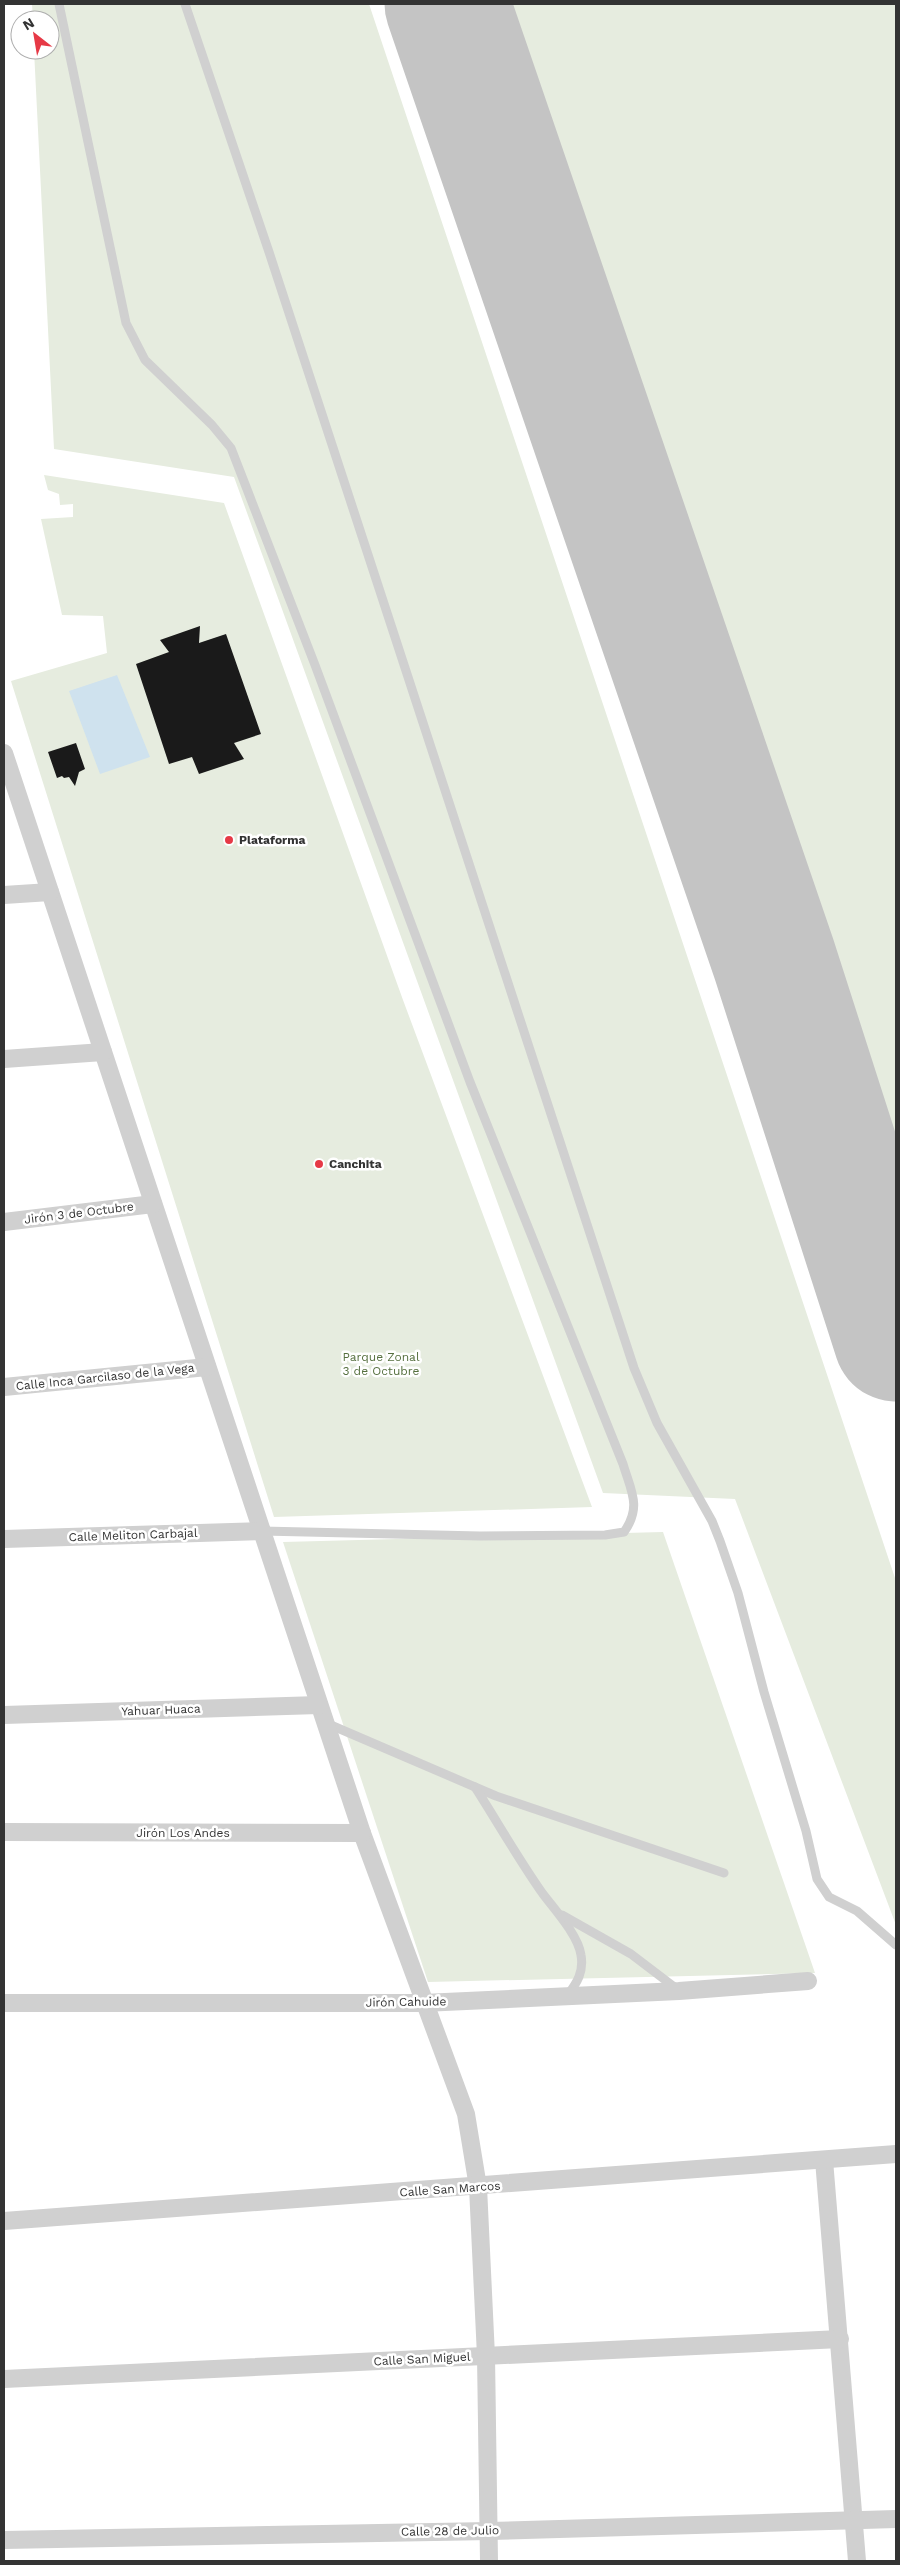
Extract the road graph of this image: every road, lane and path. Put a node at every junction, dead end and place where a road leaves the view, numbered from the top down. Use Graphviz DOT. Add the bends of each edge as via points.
graph roads {
  1 [pos="59,4"];
  2 [pos="185,4"];
  3 [pos="4,753"];
  4 [pos="50,892"];
  5 [pos="4,894"];
  6 [pos="103,1052"];
  7 [pos="4,1059"];
  8 [pos="153,1204"];
  9 [pos="4,1222"];
  10 [pos="207,1367"];
  11 [pos="4,1387"];
  12 [pos="262,1532"];
  13 [pos="4,1539"];
  14 [pos="319,1704"];
  15 [pos="4,1715"];
  16 [pos="326,1723"];
  17 [pos="475,1787"];
  18 [pos="4,1832"];
  19 [pos="362,1833"];
  20 [pos="724,1873"];
  21 [pos="560,1914"];
  22 [pos="896,1945"];
  23 [pos="808,1981"];
  24 [pos="679,1991"];
  25 [pos="567,1996"];
  26 [pos="4,2003"];
  27 [pos="423,2003"];
  28 [pos="896,2154"];
  29 [pos="824,2160"];
  30 [pos="478,2187"];
  31 [pos="4,2222"];
  32 [pos="840,2339"];
  33 [pos="486,2356"];
  34 [pos="4,2379"];
  35 [pos="896,2519"];
  36 [pos="854,2522"];
  37 [pos="489,2531"];
  38 [pos="4,2540"];
  39 [pos="489,2561"];
  40 [pos="856,2561"];
  1 -- 12 [label="lane" via="126,323 145,360 212,424 231,448 470,1082 623,1464 635,1511 624,1532 605,1535"];
  2 -- 22 [label="lane" via="634,1368 657,1423 712,1521 738,1593 817,1879 830,1897 857,1911"];
  3 -- 4 [label="street"];
  4 -- 5 [label="street"];
  4 -- 6 [label="street"];
  6 -- 7 [label="street"];
  6 -- 8 [label="street"];
  8 -- 9 [label="street, Jirón 3 de Octubre"];
  8 -- 10 [label="street"];
  10 -- 11 [label="street, Calle Inca Garcilaso de la Vega"];
  10 -- 12 [label="street"];
  12 -- 13 [label="street, Calle Meliton Carbajal"];
  12 -- 14 [label="street"];
  14 -- 15 [label="street, Yahuar Huaca"];
  14 -- 16 [label="street"];
  16 -- 17 [label="lane"];
  16 -- 19 [label="street"];
  17 -- 20 [label="lane"];
  17 -- 21 [label="lane" via="543,1894"];
  18 -- 19 [label="street, Jirón Los Andes"];
  19 -- 27 [label="street"];
  21 -- 24 [label="lane" via="631,1954"];
  21 -- 25 [label="lane" via="581,1952 578,1982"];
  23 -- 24 [label="street, Jirón Cahuide"];
  24 -- 25 [label="street, Jirón Cahuide"];
  25 -- 27 [label="street, Jirón Cahuide"];
  26 -- 27 [label="street, Jirón Cahuide"];
  27 -- 30 [label="street" via="466,2114"];
  28 -- 29 [label="street, Calle San Marcos"];
  29 -- 30 [label="street, Calle San Marcos"];
  29 -- 32 [label="street"];
  30 -- 31 [label="street, Calle San Marcos"];
  30 -- 33 [label="street"];
  32 -- 33 [label="street, Calle San Miguel"];
  32 -- 36 [label="street"];
  33 -- 34 [label="street, Calle San Miguel"];
  33 -- 37 [label="street"];
  35 -- 36 [label="street, Calle 28 de Julio"];
  36 -- 37 [label="street, Calle 28 de Julio"];
  36 -- 40 [label="street"];
  37 -- 38 [label="street, Calle 28 de Julio"];
  37 -- 39 [label="street"];
}
